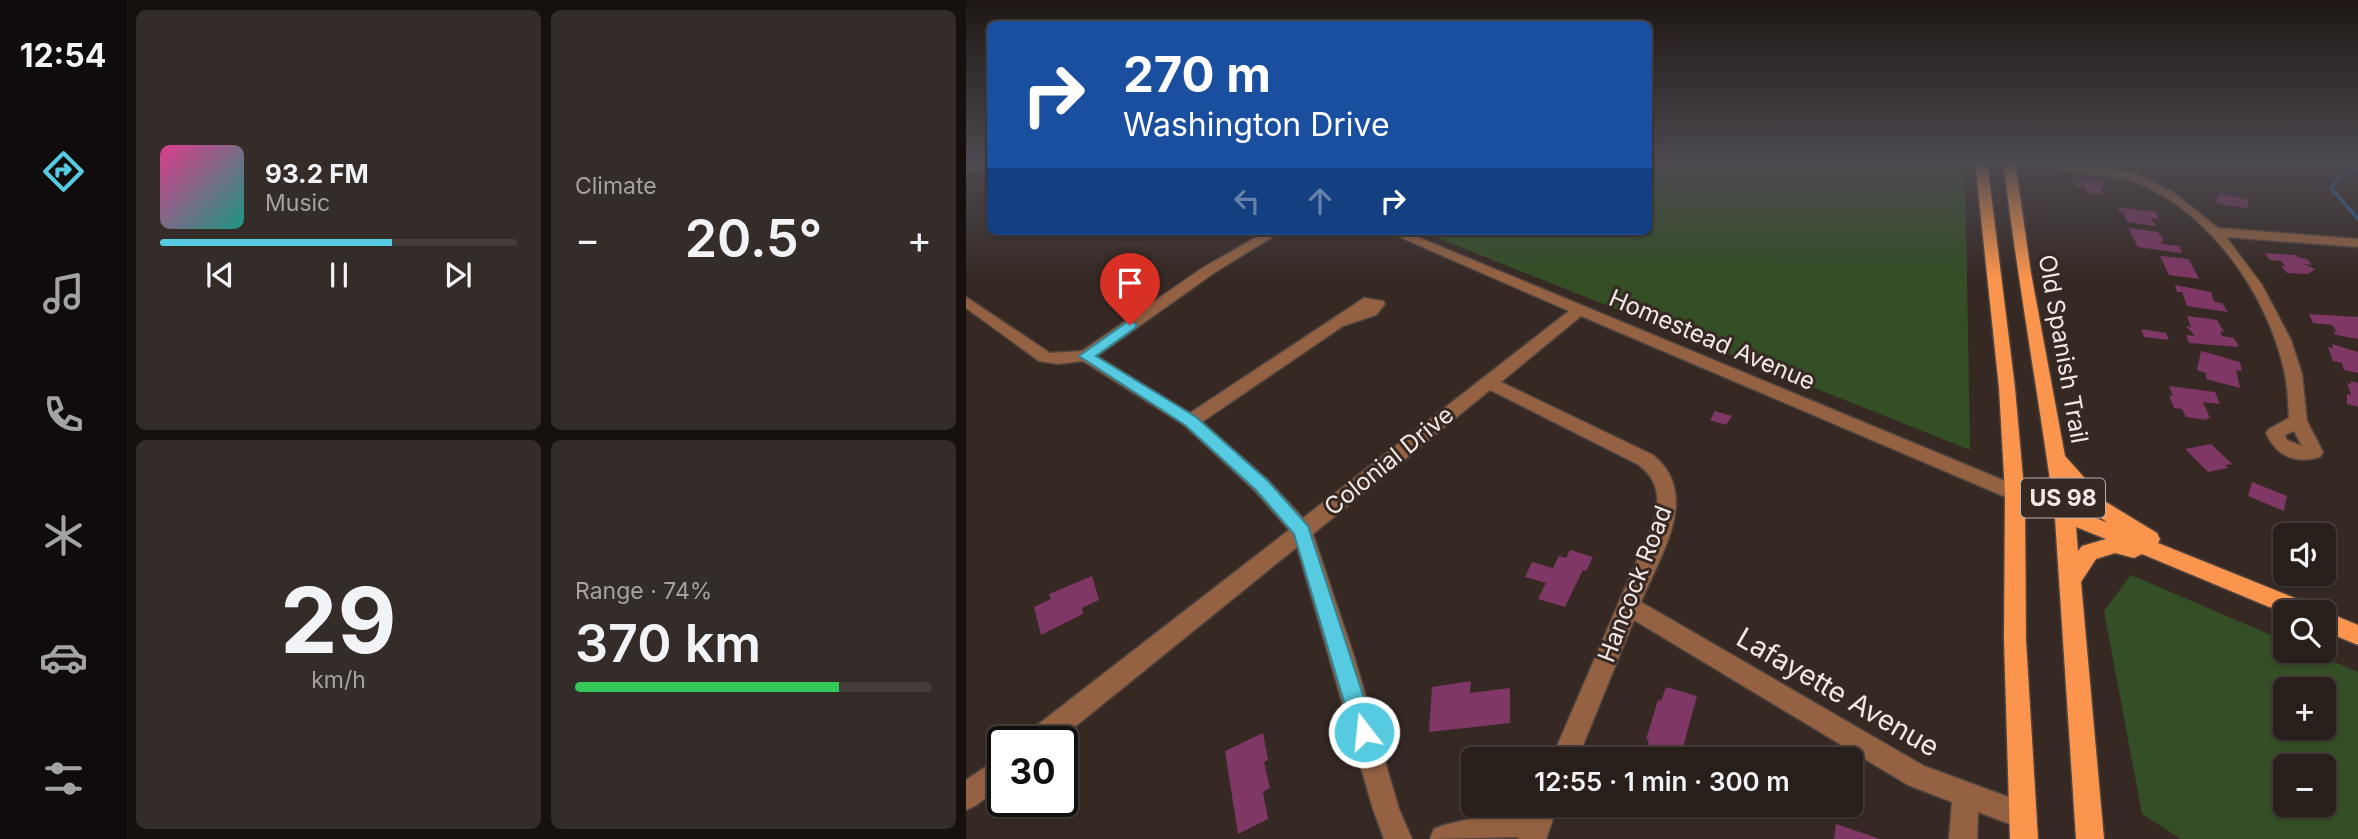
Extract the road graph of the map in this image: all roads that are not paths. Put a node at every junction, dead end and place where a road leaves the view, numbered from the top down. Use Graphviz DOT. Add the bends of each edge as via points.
graph roads {
  1 [pos="1985,200"];
  2 [pos="2014,200"];
  3 [pos="2177,200"];
  4 [pos="2215,232"];
  5 [pos="1269,235"];
  6 [pos="1401,235"];
  7 [pos="2358,243"];
  8 [pos="966,301"];
  9 [pos="1579,311"];
  10 [pos="1338,323"];
  11 [pos="1086,356"];
  12 [pos="1487,382"];
  13 [pos="1190,421"];
  14 [pos="2298,421"];
  15 [pos="2057,459"];
  16 [pos="2015,493"];
  17 [pos="2065,513"];
  18 [pos="1302,531"];
  19 [pos="2191,565"];
  20 [pos="2070,581"];
  21 [pos="2275,600"];
  22 [pos="1629,606"];
  23 [pos="2336,626"];
  24 [pos="2358,635"];
  25 [pos="1056,726"];
  26 [pos="1569,747"];
  27 [pos="987,781"];
  28 [pos="1966,794"];
  29 [pos="966,797"];
  30 [pos="1539,821"];
  31 [pos="2024,827"];
  32 [pos="1398,839"];
  33 [pos="1444,839"];
  34 [pos="1963,839"];
  35 [pos="2090,839"];
  1 -- 16 [label="main road, US 98"];
  2 -- 15 [label="main road, Old Spanish Trail / US 98"];
  3 -- 4 [label="street"];
  4 -- 7 [label="street"];
  4 -- 14 [label="street" via="2272,314 2292,369"];
  5 -- 11 [label="street" via="1209,270"];
  6 -- 9 [label="street, Homestead Avenue"];
  8 -- 11 [label="street" via="1045,357"];
  9 -- 12 [label="street, Colonial Drive"];
  9 -- 16 [label="street, Homestead Avenue"];
  10 -- 13 [label="street"];
  11 -- 13 [label="street"];
  12 -- 18 [label="street, Colonial Drive"];
  12 -- 22 [label="street, Hancock Road" via="1646,460 1665,480 1668,508"];
  13 -- 18 [label="street" via="1262,486"];
  15 -- 17 [label="main road, Old Spanish Trail / US 98"];
  15 -- 19 [label="main road" via="2099,507"];
  16 -- 17 [label="main road"];
  16 -- 31 [label="main road, US 98"];
  17 -- 19 [label="main road"];
  17 -- 20 [label="main road, Old Spanish Trail / US 98"];
  18 -- 25 [label="street, Colonial Drive"];
  18 -- 32 [label="street"];
  19 -- 20 [label="main road" via="2115,545 2089,552"];
  19 -- 21 [label="main road"];
  20 -- 35 [label="main road, Old Spanish Trail / US 98"];
  22 -- 26 [label="street, Hancock Road"];
  22 -- 28 [label="street, Lafayette Avenue" via="1917,776"];
  23 -- 24 [label="main road"];
  27 -- 29 [label="street"];
  28 -- 31 [label="street, Lafayette Avenue"];
  28 -- 34 [label="street"];
  30 -- 33 [label="street"];
}
